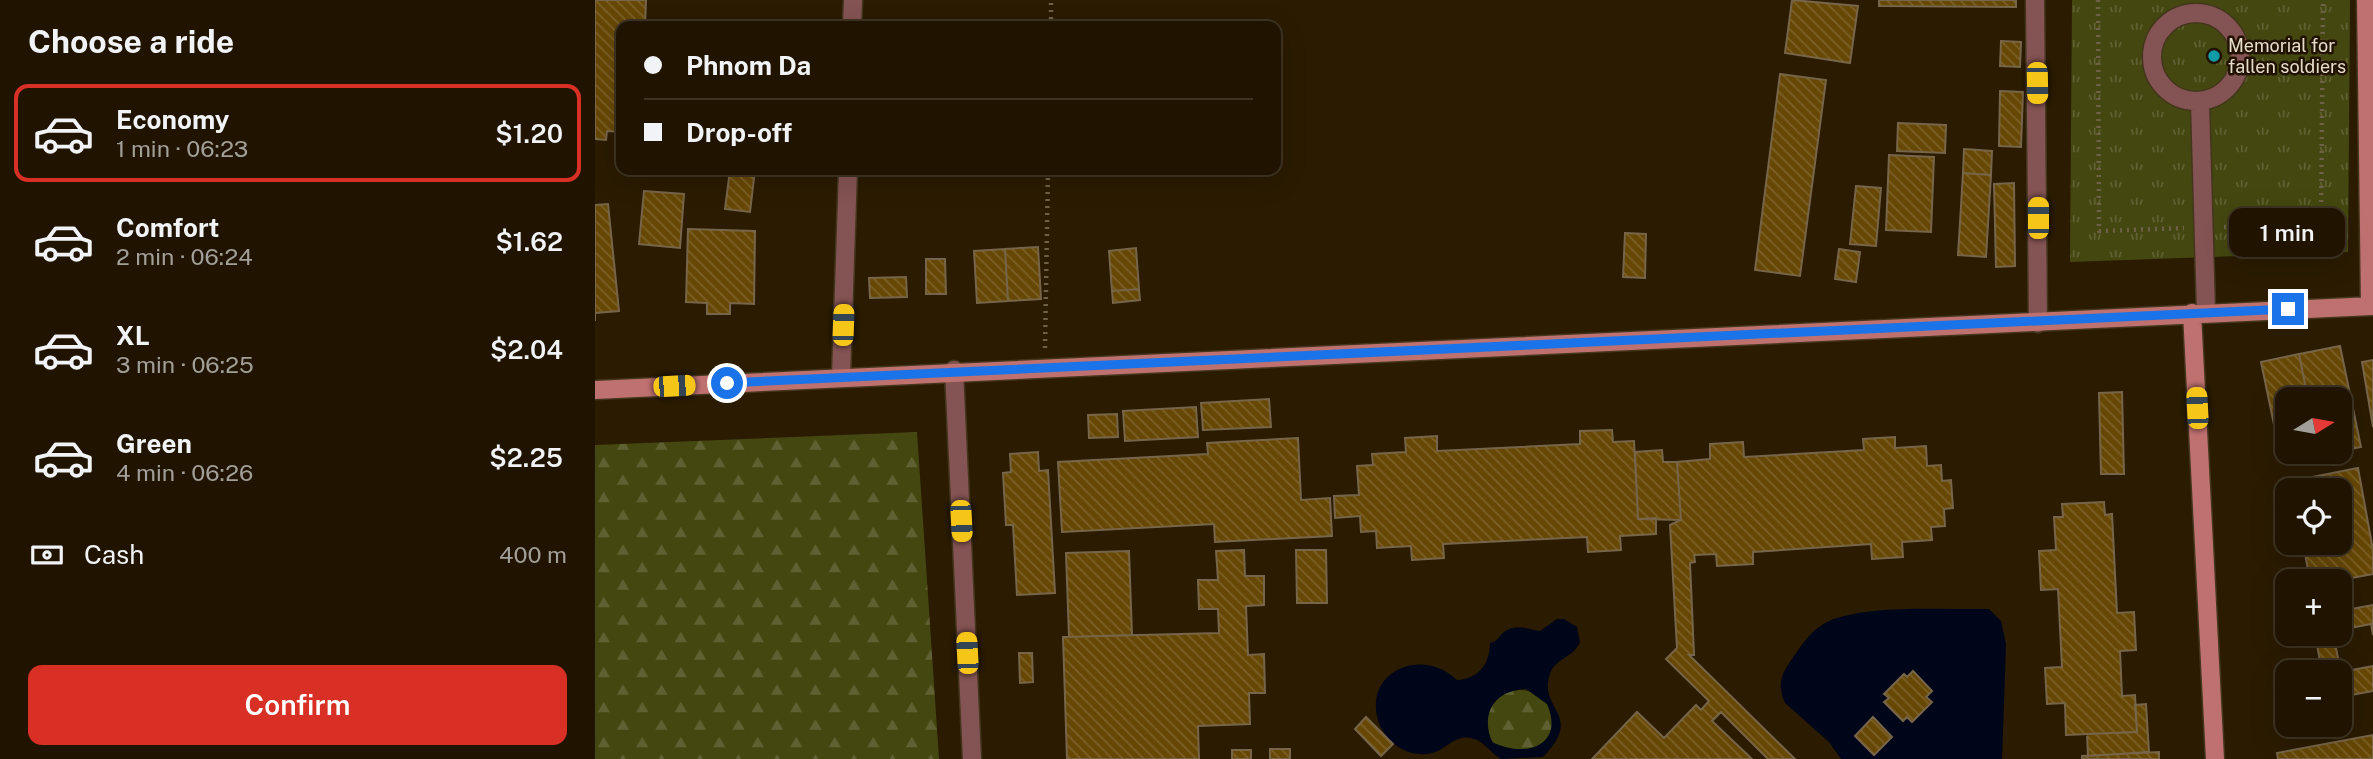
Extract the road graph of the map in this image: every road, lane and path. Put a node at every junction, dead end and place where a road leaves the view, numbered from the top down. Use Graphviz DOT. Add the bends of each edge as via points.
graph roads {
  1 [pos="853,0"];
  2 [pos="1051,0"];
  3 [pos="2035,0"];
  4 [pos="2366,0"];
  5 [pos="852,21"];
  6 [pos="1051,21"];
  7 [pos="2200,102"];
  8 [pos="848,175"];
  9 [pos="1048,175"];
  10 [pos="2372,306"];
  11 [pos="2199,312"];
  12 [pos="2038,323"];
  13 [pos="1045,366"];
  14 [pos="954,370"];
  15 [pos="841,377"];
  16 [pos="595,390"];
  17 [pos="972,759"];
  18 [pos="2215,759"];
  1 -- 5 [label="street"];
  2 -- 6 [label="path"];
  3 -- 12 [label="street"];
  4 -- 10 [label="main road"];
  7 -- 7 [label="street" via="2223,93 2234,82 2240,49 2229,27 2211,15 2196,13 2174,19 2162,29 2152,58 2158,80 2174,96"];
  7 -- 11 [label="street"];
  8 -- 15 [label="street"];
  9 -- 13 [label="path"];
  10 -- 11 [label="main road"];
  11 -- 12 [label="main road"];
  11 -- 18 [label="main road"];
  12 -- 13 [label="main road"];
  13 -- 14 [label="main road"];
  14 -- 15 [label="main road"];
  14 -- 17 [label="street"];
  15 -- 16 [label="main road"];
}
